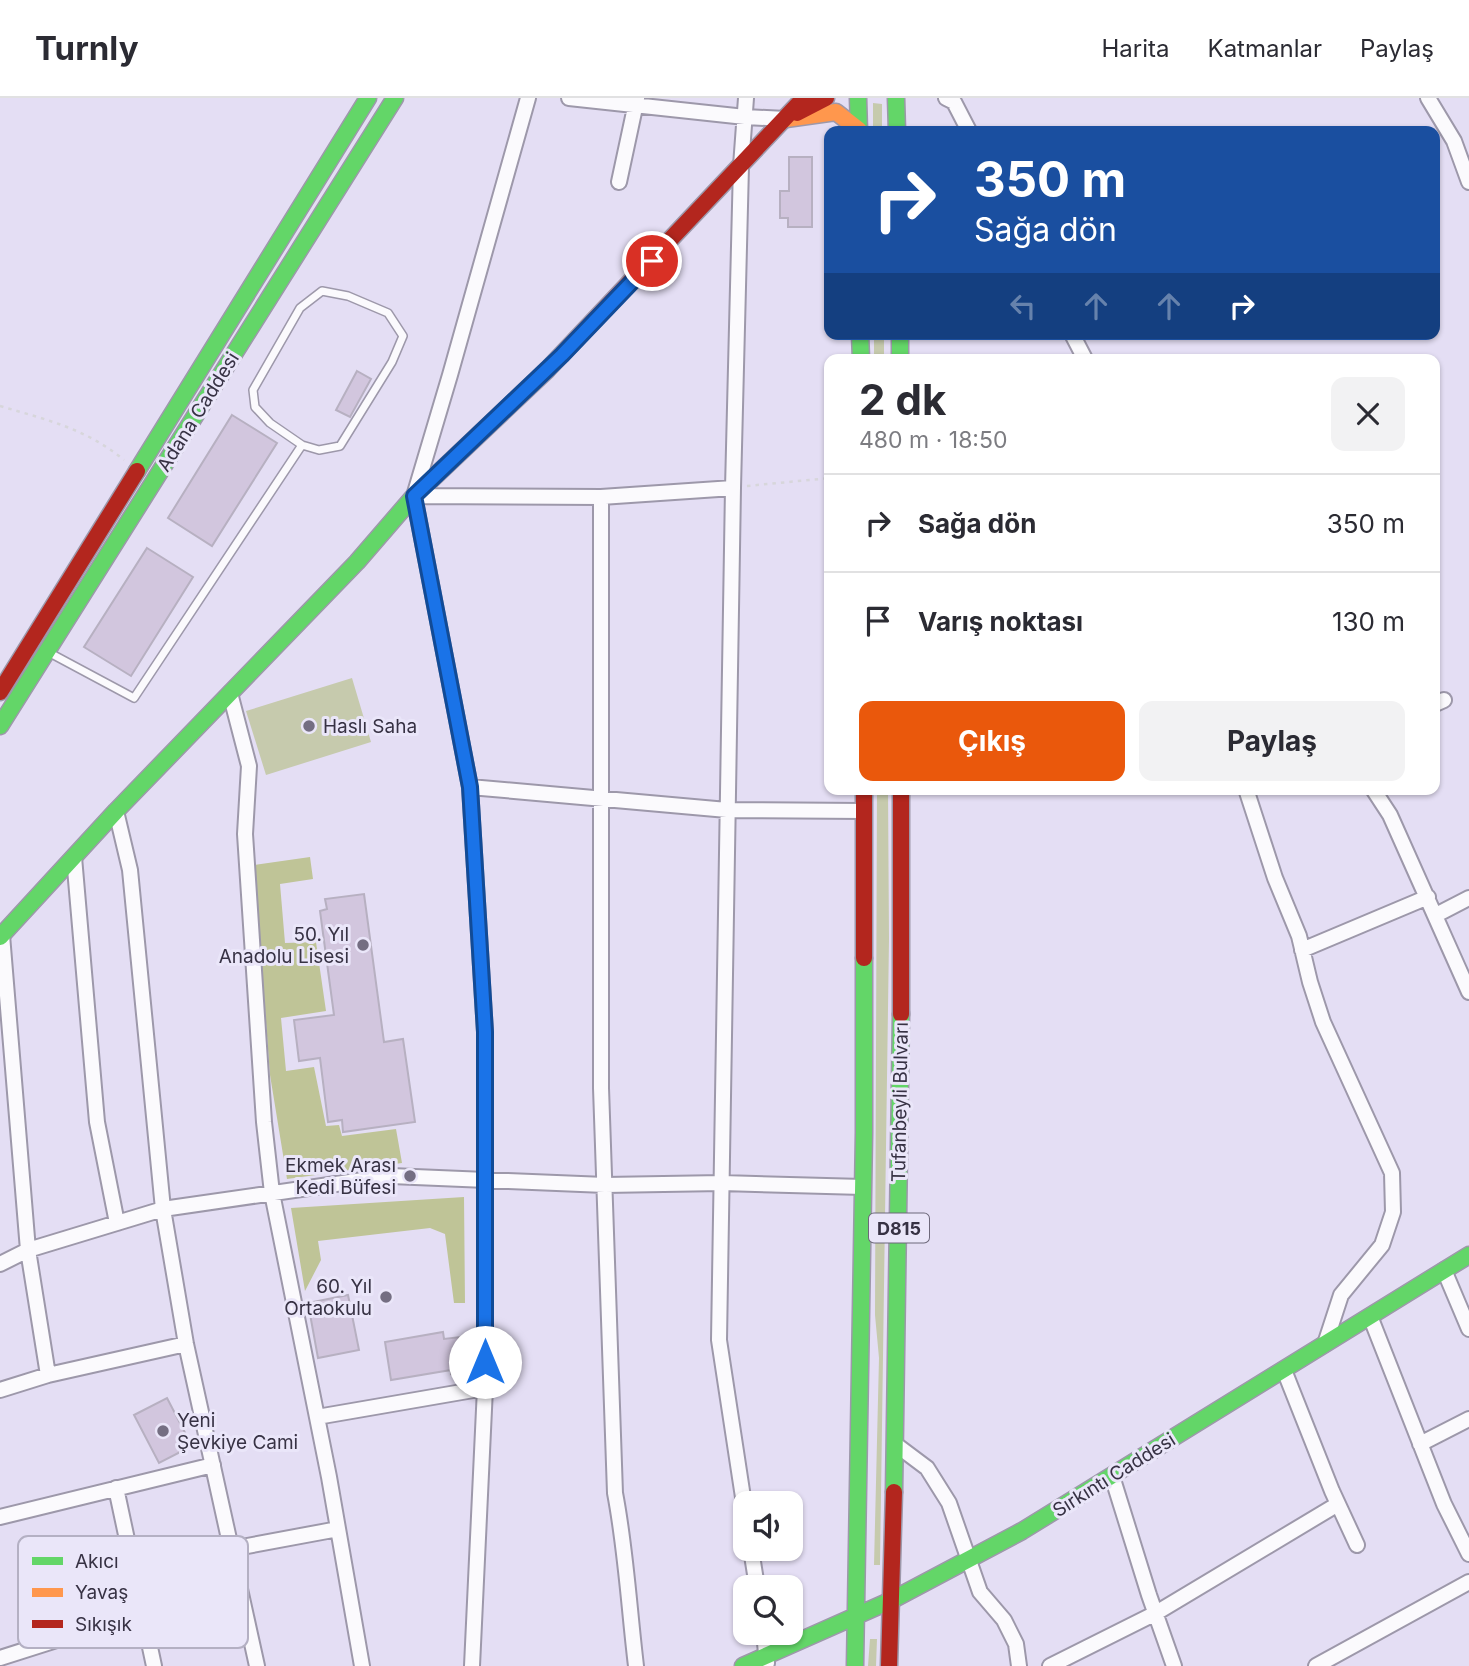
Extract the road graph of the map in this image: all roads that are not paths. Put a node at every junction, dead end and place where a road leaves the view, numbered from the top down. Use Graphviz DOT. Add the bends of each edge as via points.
graph roads {
  1 [pos="368,98"];
  2 [pos="395,98"];
  3 [pos="528,98"];
  4 [pos="569,98"];
  5 [pos="746,98"];
  6 [pos="804,98"];
  7 [pos="826,98"];
  8 [pos="858,98"];
  9 [pos="896,98"];
  10 [pos="946,98"];
  11 [pos="1428,98"];
  12 [pos="636,102"];
  13 [pos="746,117"];
  14 [pos="786,119"];
  15 [pos="854,126"];
  16 [pos="859,126"];
  17 [pos="897,126"];
  18 [pos="966,126"];
  19 [pos="741,166"];
  20 [pos="619,182"];
  21 [pos="1469,182"];
  22 [pos="302,445"];
  23 [pos="733,488"];
  24 [pos="414,496"];
  25 [pos="601,497"];
  26 [pos="47,652"];
  27 [pos="0,692"];
  28 [pos="230,693"];
  29 [pos="0,726"];
  30 [pos="470,787"];
  31 [pos="864,795"];
  32 [pos="901,795"];
  33 [pos="1247,795"];
  34 [pos="1377,795"];
  35 [pos="601,800"];
  36 [pos="727,810"];
  37 [pos="116,811"];
  38 [pos="864,811"];
  39 [pos="75,857"];
  40 [pos="1428,897"];
  41 [pos="1469,898"];
  42 [pos="1436,915"];
  43 [pos="1,936"];
  44 [pos="1302,950"];
  45 [pos="1469,992"];
  46 [pos="485,1180"];
  47 [pos="722,1183"];
  48 [pos="605,1185"];
  49 [pos="863,1187"];
  50 [pos="272,1193"];
  51 [pos="163,1209"];
  52 [pos="117,1223"];
  53 [pos="28,1250"];
  54 [pos="1469,1255"];
  55 [pos="0,1264"];
  56 [pos="1444,1270"];
  57 [pos="1370,1316"];
  58 [pos="1469,1329"];
  59 [pos="186,1344"];
  60 [pos="1325,1344"];
  61 [pos="1284,1370"];
  62 [pos="48,1375"];
  63 [pos="485,1388"];
  64 [pos="0,1390"];
  65 [pos="317,1417"];
  66 [pos="1469,1419"];
  67 [pos="895,1444"];
  68 [pos="1420,1444"];
  69 [pos="213,1465"];
  70 [pos="1112,1476"];
  71 [pos="116,1488"];
  72 [pos="742,1491"];
  73 [pos="1338,1504"];
  74 [pos="0,1517"];
  75 [pos="338,1529"];
  76 [pos="1464,1534"];
  77 [pos="126,1536"];
  78 [pos="228,1536"];
  79 [pos="1357,1545"];
  80 [pos="248,1546"];
  81 [pos="1469,1554"];
  82 [pos="968,1559"];
  83 [pos="1469,1582"];
  84 [pos="892,1600"];
  85 [pos="1156,1613"];
  86 [pos="856,1616"];
  87 [pos="248,1624"];
  88 [pos="31,1648"];
  89 [pos="150,1648"];
  90 [pos="0,1658"];
  91 [pos="767,1661"];
  92 [pos="154,1666"];
  93 [pos="257,1666"];
  94 [pos="362,1666"];
  95 [pos="472,1666"];
  96 [pos="636,1666"];
  97 [pos="743,1666"];
  98 [pos="855,1666"];
  99 [pos="889,1666"];
  100 [pos="1019,1666"];
  101 [pos="1049,1666"];
  102 [pos="1174,1666"];
  103 [pos="1316,1666"];
  1 -- 27 [label="main road"];
  2 -- 26 [label="main road, Adana Caddesi"];
  3 -- 24 [label="street"];
  4 -- 12 [label="street"];
  5 -- 13 [label="street"];
  6 -- 14 [label="main road"];
  7 -- 14 [label="main road"];
  8 -- 16 [label="main road"];
  9 -- 17 [label="main road"];
  10 -- 18 [label="street" via="954,102"];
  11 -- 21 [label="street" via="1454,141"];
  12 -- 13 [label="street"];
  12 -- 20 [label="street"];
  13 -- 14 [label="street"];
  13 -- 19 [label="street"];
  14 -- 15 [label="main road" via="836,112"];
  14 -- 19 [label="main road"];
  19 -- 23 [label="street"];
  19 -- 24 [label="main road" via="562,355"];
  22 -- 22 [label="lane" via="319,450 340,446 403,336 388,313 322,290 300,308 253,390 255,407"];
  22 -- 26 [label="lane" via="134,698"];
  23 -- 25 [label="street"];
  23 -- 36 [label="street"];
  24 -- 25 [label="street"];
  24 -- 28 [label="main road"];
  24 -- 30 [label="street"];
  25 -- 35 [label="street"];
  26 -- 29 [label="main road, Adana Caddesi"];
  28 -- 37 [label="main road"];
  28 -- 50 [label="street" via="248,766 245,834"];
  30 -- 35 [label="street"];
  30 -- 46 [label="street" via="485,1032"];
  31 -- 38 [label="main road, Tufanbeyli Bulvarı / D815"];
  32 -- 67 [label="main road, Tufanbeyli Bulvarı / D815"];
  33 -- 44 [label="street"];
  34 -- 40 [label="street"];
  35 -- 36 [label="street"];
  35 -- 48 [label="street"];
  36 -- 38 [label="street"];
  36 -- 47 [label="street"];
  37 -- 39 [label="main road"];
  37 -- 51 [label="street" via="130,870"];
  38 -- 49 [label="main road, Tufanbeyli Bulvarı / D815"];
  39 -- 43 [label="main road"];
  39 -- 52 [label="street" via="97,1122"];
  40 -- 42 [label="street"];
  40 -- 44 [label="street"];
  41 -- 42 [label="street"];
  42 -- 45 [label="street"];
  43 -- 53 [label="street"];
  44 -- 60 [label="street" via="1323,1022 1392,1173 1393,1212 1382,1245 1341,1295"];
  46 -- 48 [label="street"];
  46 -- 50 [label="street" via="391,1176"];
  46 -- 63 [label="street"];
  47 -- 48 [label="street"];
  47 -- 49 [label="street"];
  47 -- 72 [label="street" via="719,1340"];
  48 -- 96 [label="street" via="615,1493 624,1538"];
  49 -- 86 [label="main road, Tufanbeyli Bulvarı / D815"];
  50 -- 51 [label="street"];
  50 -- 65 [label="street"];
  51 -- 52 [label="street"];
  51 -- 59 [label="street"];
  52 -- 53 [label="street"];
  53 -- 55 [label="street"];
  53 -- 62 [label="street"];
  54 -- 56 [label="main road, Sırkıntı Caddesi"];
  56 -- 57 [label="main road, Sırkıntı Caddesi"];
  56 -- 58 [label="street"];
  57 -- 60 [label="main road, Sırkıntı Caddesi"];
  57 -- 68 [label="street"];
  59 -- 62 [label="street"];
  59 -- 69 [label="street"];
  60 -- 61 [label="main road, Sırkıntı Caddesi"];
  61 -- 70 [label="main road, Sırkıntı Caddesi"];
  61 -- 73 [label="street"];
  62 -- 64 [label="street"];
  63 -- 65 [label="street"];
  63 -- 95 [label="street"];
  65 -- 75 [label="street"];
  66 -- 68 [label="street"];
  67 -- 82 [label="street" via="927,1468 937,1483 949,1503"];
  67 -- 84 [label="main road, Tufanbeyli Bulvarı / D815"];
  68 -- 76 [label="street" via="1444,1504"];
  69 -- 71 [label="street"];
  69 -- 78 [label="street"];
  70 -- 82 [label="main road, Sırkıntı Caddesi"];
  70 -- 85 [label="street"];
  71 -- 74 [label="street"];
  71 -- 77 [label="street"];
  73 -- 79 [label="street"];
  73 -- 85 [label="street"];
  75 -- 80 [label="street"];
  75 -- 94 [label="street"];
  76 -- 81 [label="street"];
  82 -- 84 [label="main road, Sırkıntı Caddesi"];
  82 -- 100 [label="street" via="980,1592 1004,1620 1016,1644"];
  83 -- 103 [label="street"];
  84 -- 86 [label="main road, Sırkıntı Caddesi"];
  84 -- 99 [label="main road, Tufanbeyli Bulvarı / D815"];
  85 -- 101 [label="street"];
  85 -- 102 [label="street"];
  86 -- 91 [label="main road, Sırkıntı Caddesi"];
  86 -- 98 [label="main road, Tufanbeyli Bulvarı / D815"];
  87 -- 93 [label="street"];
  88 -- 90 [label="street"];
  89 -- 92 [label="street"];
  91 -- 97 [label="main road, Sırkıntı Caddesi"];
}
